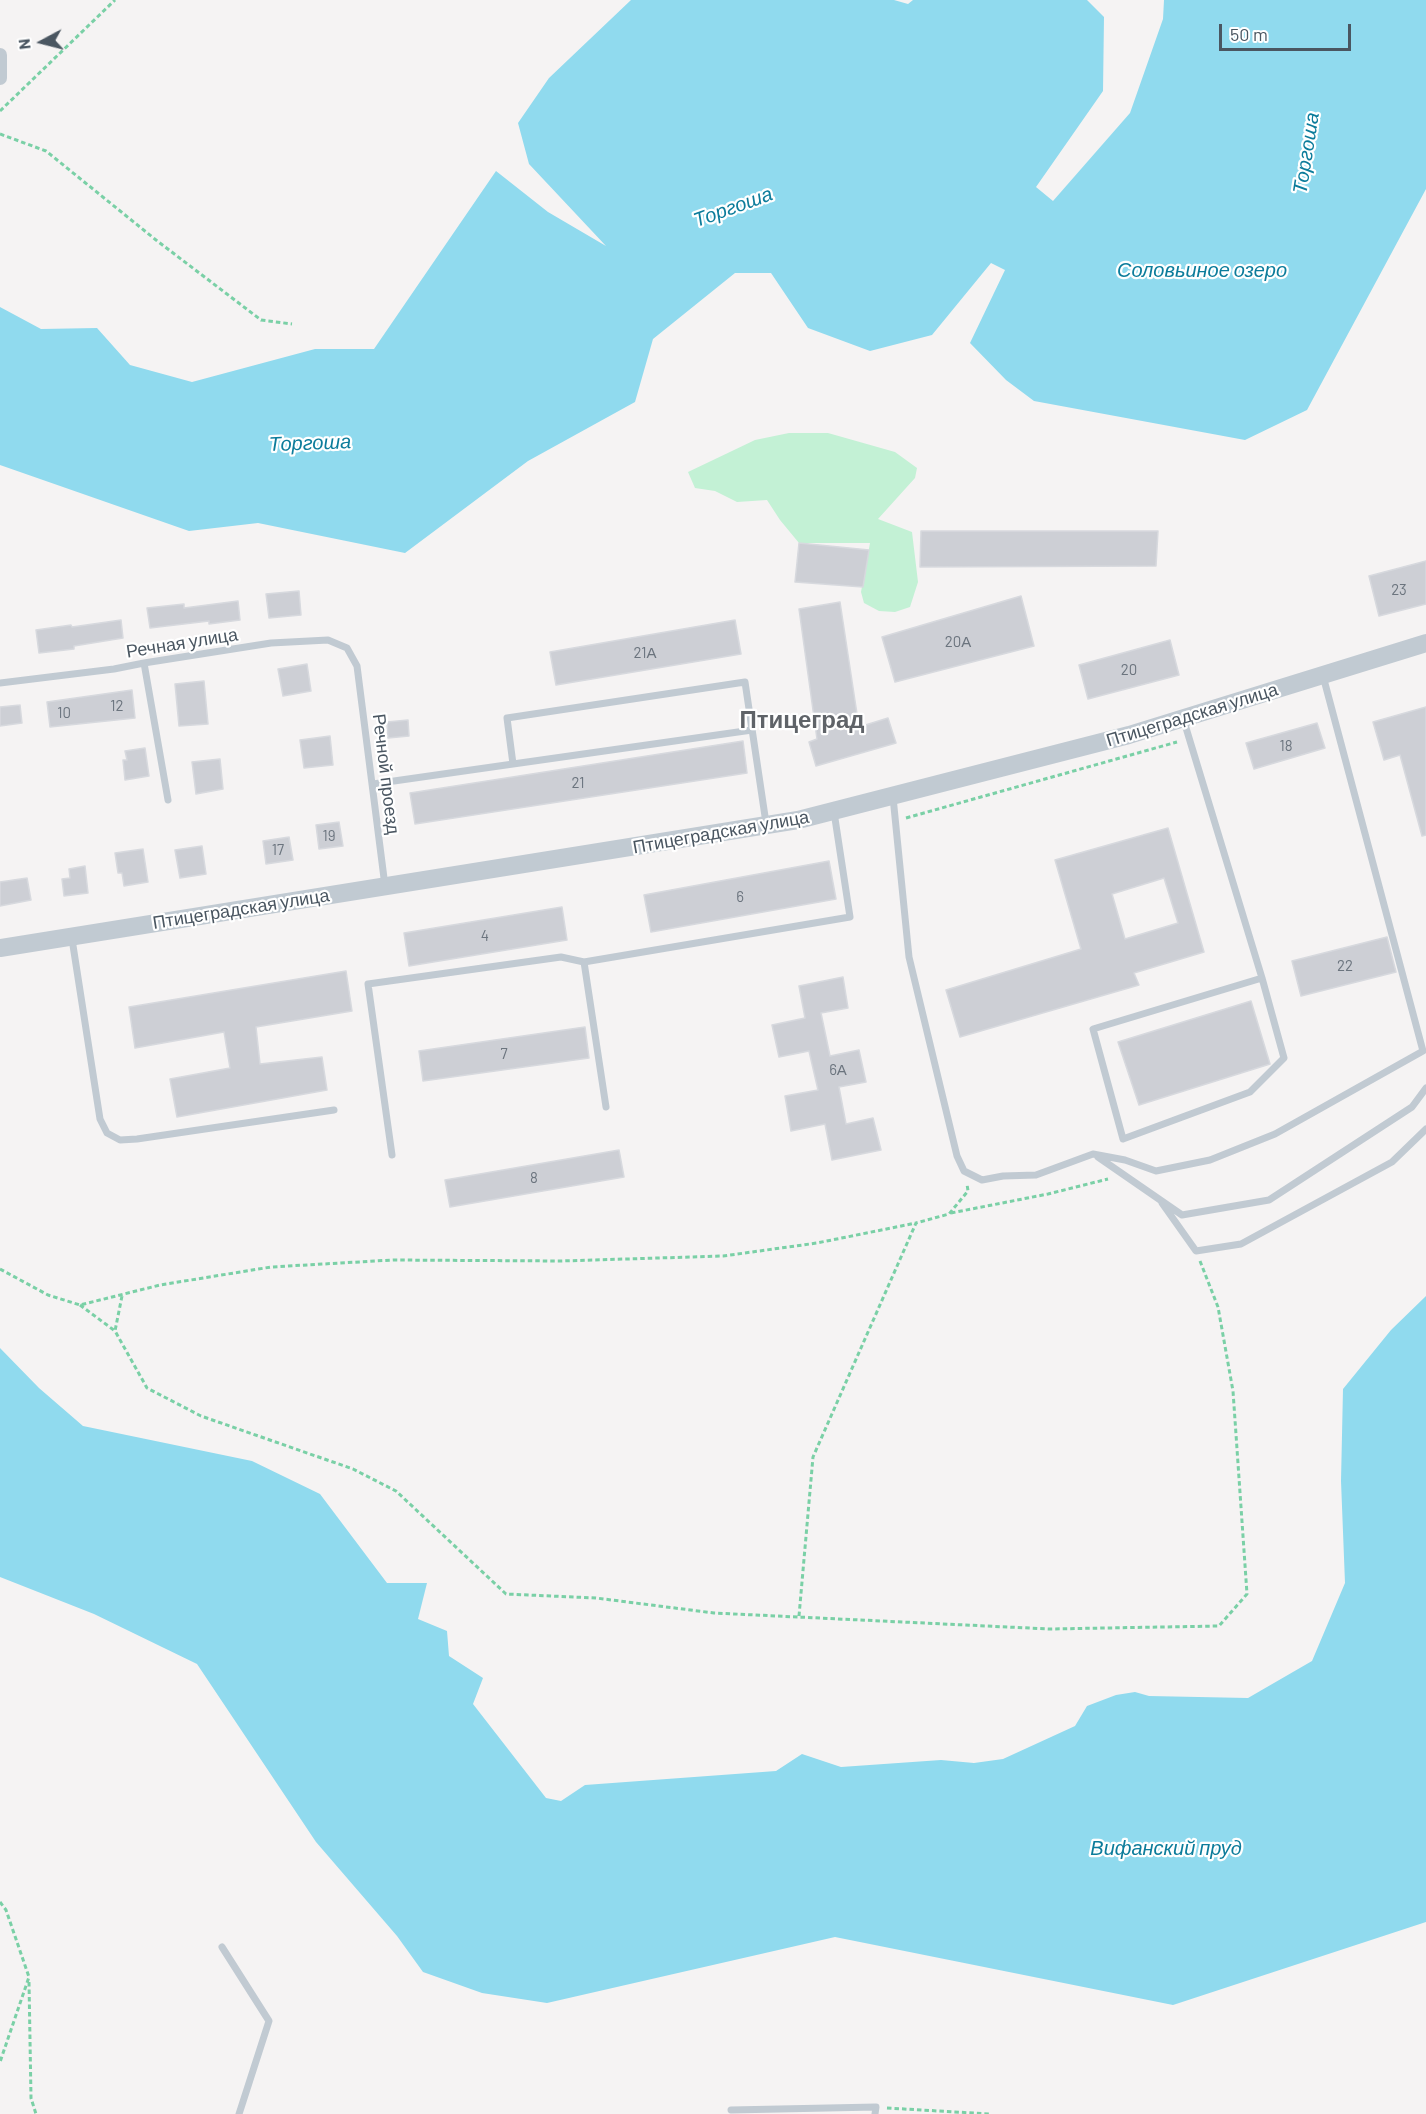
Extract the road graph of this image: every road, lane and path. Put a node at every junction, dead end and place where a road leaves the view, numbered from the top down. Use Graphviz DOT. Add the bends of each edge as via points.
graph roads {
  1 [pos="115,0"];
  2 [pos="0,55"];
  3 [pos="0,78"];
  4 [pos="0,111"];
  5 [pos="0,134"];
  6 [pos="292,324"];
  7 [pos="1426,643"];
  8 [pos="144,663"];
  9 [pos="357,666"];
  10 [pos="1323,675"];
  11 [pos="0,683"];
  12 [pos="1183,718"];
  13 [pos="752,730"];
  14 [pos="1190,738"];
  15 [pos="513,764"];
  16 [pos="373,784"];
  17 [pos="893,797"];
  18 [pos="168,801"];
  19 [pos="834,812"];
  20 [pos="896,821"];
  21 [pos="767,825"];
  22 [pos="385,886"];
  23 [pos="72,936"];
  24 [pos="0,948"];
  25 [pos="584,962"];
  26 [pos="1263,978"];
  27 [pos="1425,1054"];
  28 [pos="1426,1088"];
  29 [pos="606,1107"];
  30 [pos="334,1110"];
  31 [pos="1426,1129"];
  32 [pos="1093,1154"];
  33 [pos="392,1155"];
  34 [pos="964,1171"];
  35 [pos="1128,1177"];
  36 [pos="1159,1199"];
  37 [pos="949,1214"];
  38 [pos="916,1223"];
  39 [pos="1196,1251"];
  40 [pos="0,1269"];
  41 [pos="122,1296"];
  42 [pos="80,1305"];
  43 [pos="115,1331"];
  44 [pos="799,1616"];
  45 [pos="0,1902"];
  46 [pos="222,1947"];
  47 [pos="29,1977"];
  48 [pos="0,2062"];
  49 [pos="731,2110"];
  50 [pos="876,2111"];
  51 [pos="36,2114"];
  52 [pos="239,2114"];
  53 [pos="990,2114"];
  1 -- 4 [label="path"];
  2 -- 3 [label="street"];
  5 -- 6 [label="path" via="46,150 261,320"];
  7 -- 10 [label="street, Птицеградская улица"];
  8 -- 9 [label="lane, Речная улица" via="271,644 328,640 347,648"];
  8 -- 11 [label="lane, Речная улица"];
  8 -- 18 [label="lane"];
  9 -- 16 [label="lane, Речной проезд"];
  10 -- 12 [label="street, Птицеградская улица"];
  10 -- 27 [label="lane"];
  12 -- 14 [label="lane"];
  12 -- 17 [label="street, Птицеградская улица"];
  13 -- 15 [label="lane"];
  13 -- 15 [label="lane" via="745,681 507,718"];
  13 -- 21 [label="lane"];
  14 -- 20 [label="path"];
  14 -- 26 [label="lane"];
  15 -- 16 [label="lane"];
  16 -- 22 [label="lane, Речной проезд"];
  17 -- 19 [label="street, Птицеградская улица"];
  17 -- 20 [label="lane"];
  19 -- 21 [label="street, Птицеградская улица"];
  19 -- 25 [label="lane" via="850,917"];
  20 -- 34 [label="lane" via="909,957 957,1156"];
  21 -- 22 [label="street, Птицеградская улица"];
  22 -- 23 [label="street, Птицеградская улица"];
  23 -- 24 [label="street, Птицеградская улица"];
  23 -- 30 [label="lane" via="100,1119 107,1133 120,1140 137,1139"];
  25 -- 29 [label="lane"];
  25 -- 33 [label="lane" via="561,957 368,984"];
  26 -- 26 [label="lane" via="1093,1029 1123,1139 1250,1092 1284,1058"];
  27 -- 32 [label="lane" via="1275,1134 1210,1160 1156,1171"];
  28 -- 36 [label="lane" via="1412,1107 1269,1200 1182,1215"];
  31 -- 39 [label="lane" via="1392,1162 1240,1244"];
  32 -- 34 [label="lane" via="1036,1175 982,1180"];
  32 -- 35 [label="lane"];
  34 -- 37 [label="path" via="968,1191"];
  35 -- 36 [label="lane"];
  35 -- 37 [label="path"];
  36 -- 39 [label="lane"];
  37 -- 38 [label="path"];
  38 -- 41 [label="path" via="817,1243 723,1256 561,1261 393,1260 271,1267 160,1285"];
  38 -- 44 [label="path" via="813,1457"];
  39 -- 44 [label="path" via="1218,1307 1233,1391 1247,1594 1219,1626 1049,1629"];
  40 -- 42 [label="path" via="48,1295"];
  41 -- 42 [label="path"];
  41 -- 43 [label="path"];
  42 -- 43 [label="path"];
  43 -- 44 [label="path" via="147,1388 201,1416 353,1469 396,1491 506,1594 596,1598 714,1613"];
  45 -- 47 [label="path"];
  46 -- 52 [label="lane" via="269,2020"];
  47 -- 48 [label="path"];
  47 -- 51 [label="path" via="31,2098"];
  49 -- 50 [label="lane"];
  50 -- 53 [label="path"];
}
